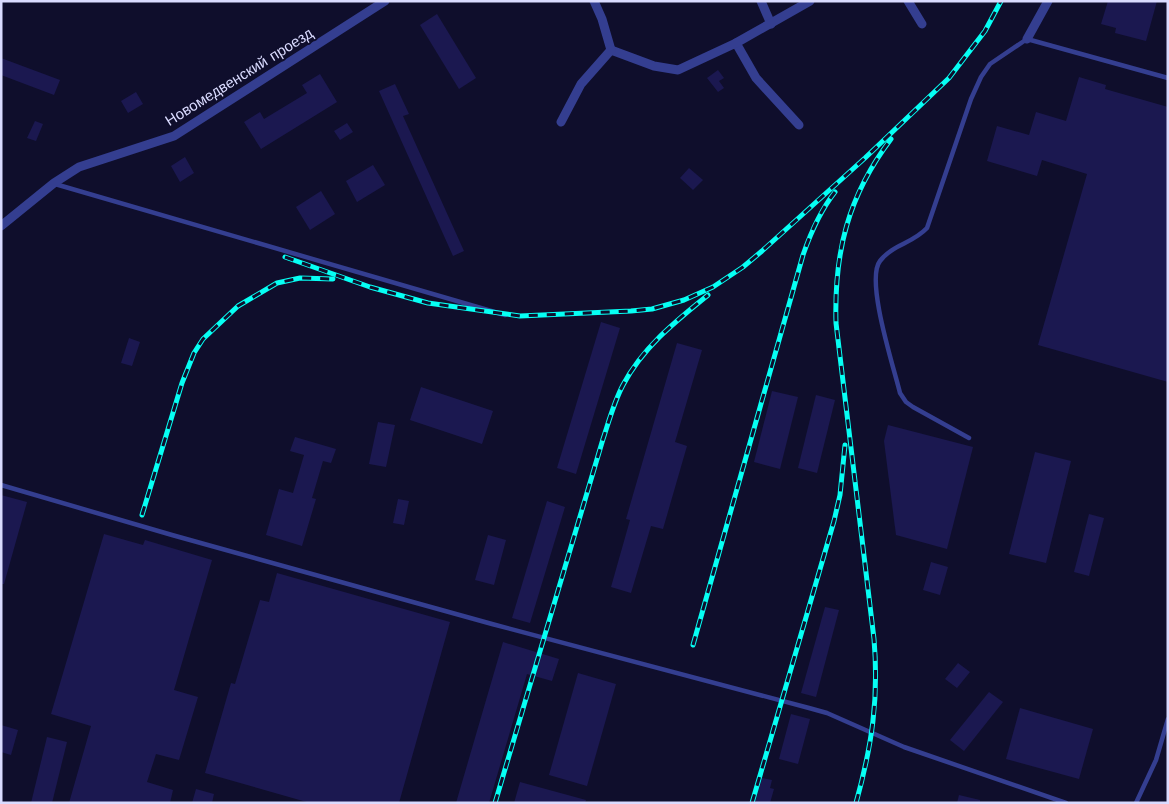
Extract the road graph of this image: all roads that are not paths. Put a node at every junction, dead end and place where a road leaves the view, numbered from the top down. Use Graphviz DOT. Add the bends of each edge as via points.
graph roads {
  1 [pos="385,1"];
  2 [pos="594,1"];
  3 [pos="761,1"];
  4 [pos="810,1"];
  5 [pos="908,1"];
  6 [pos="1048,1"];
  7 [pos="771,24"];
  8 [pos="922,24"];
  9 [pos="1027,39"];
  10 [pos="736,43"];
  11 [pos="611,50"];
  12 [pos="1168,78"];
  13 [pos="561,122"];
  14 [pos="800,125"];
  15 [pos="54,183"];
  16 [pos="1,226"];
  17 [pos="505,315"];
  18 [pos="969,438"];
  19 [pos="1,484"];
  20 [pos="1168,718"];
  21 [pos="1066,803"];
  22 [pos="1136,803"];
  1 -- 15 [label="street, Новомедвенский проезд" via="174,136 80,167"];
  2 -- 11 [label="street"];
  3 -- 7 [label="street"];
  4 -- 7 [label="street"];
  5 -- 8 [label="street"];
  6 -- 9 [label="street"];
  7 -- 10 [label="street"];
  9 -- 12 [label="lane"];
  9 -- 18 [label="lane" via="990,64 981,77 927,228 918,237 889,251 878,263 875,277 876,298 900,393 913,407"];
  10 -- 11 [label="street" via="678,70 654,66"];
  10 -- 14 [label="street" via="756,78"];
  11 -- 13 [label="street" via="581,84"];
  15 -- 16 [label="street, Новомедвенский проезд"];
  15 -- 17 [label="lane"];
  19 -- 21 [label="lane" via="172,536 827,713 913,750"];
  20 -- 22 [label="lane" via="1156,760"];
}
